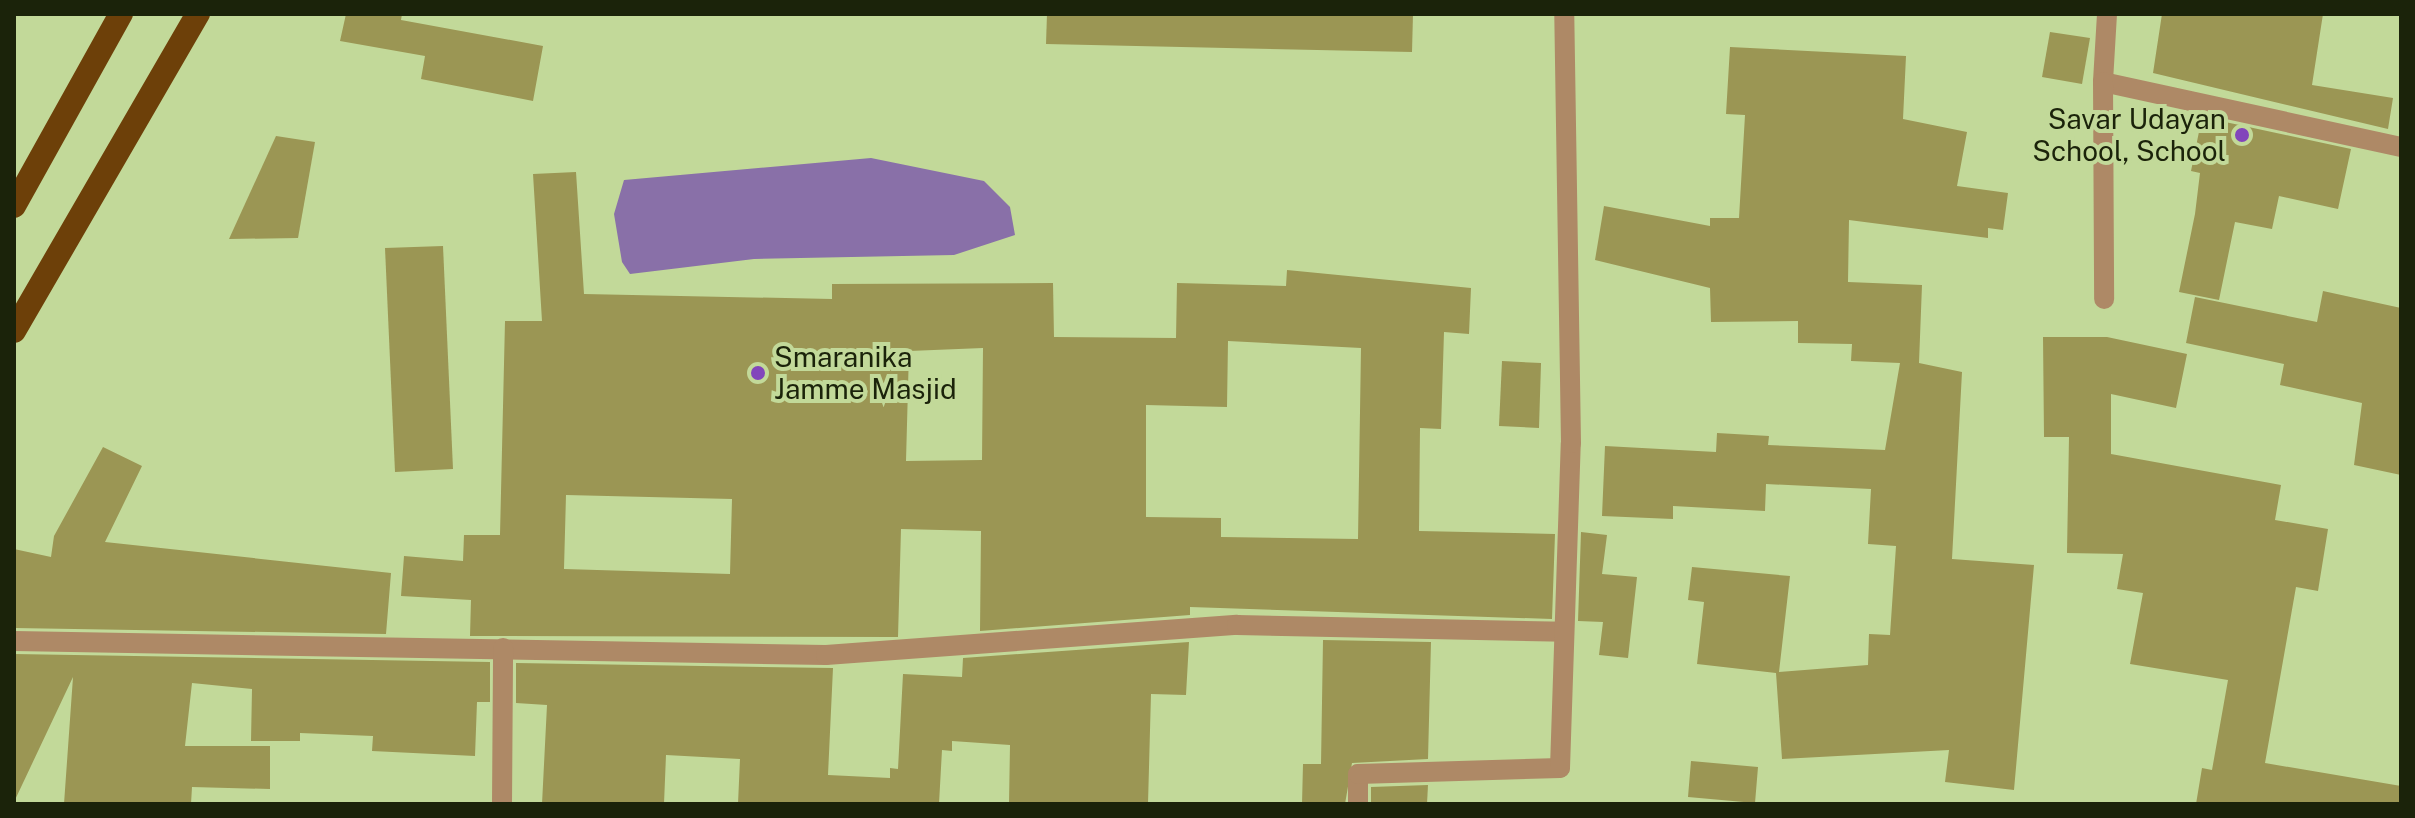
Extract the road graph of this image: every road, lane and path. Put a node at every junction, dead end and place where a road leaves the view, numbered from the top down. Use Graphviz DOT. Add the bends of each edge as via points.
graph roads {
  1 [pos="121,14"];
  2 [pos="198,14"];
  3 [pos="1564,14"];
  4 [pos="2107,14"];
  5 [pos="2103,82"];
  6 [pos="2401,147"];
  7 [pos="14,206"];
  8 [pos="2104,299"];
  9 [pos="14,331"];
  10 [pos="1564,632"];
  11 [pos="14,641"];
  12 [pos="503,648"];
  13 [pos="502,804"];
  14 [pos="1358,804"];
  1 -- 7 [label="highway"];
  2 -- 9 [label="highway"];
  3 -- 10 [label="street" via="1571,443"];
  4 -- 5 [label="street"];
  5 -- 6 [label="street"];
  5 -- 8 [label="street"];
  10 -- 12 [label="street" via="1237,625 826,655"];
  10 -- 14 [label="street" via="1560,768 1358,774"];
  11 -- 12 [label="street"];
  12 -- 13 [label="street"];
}
